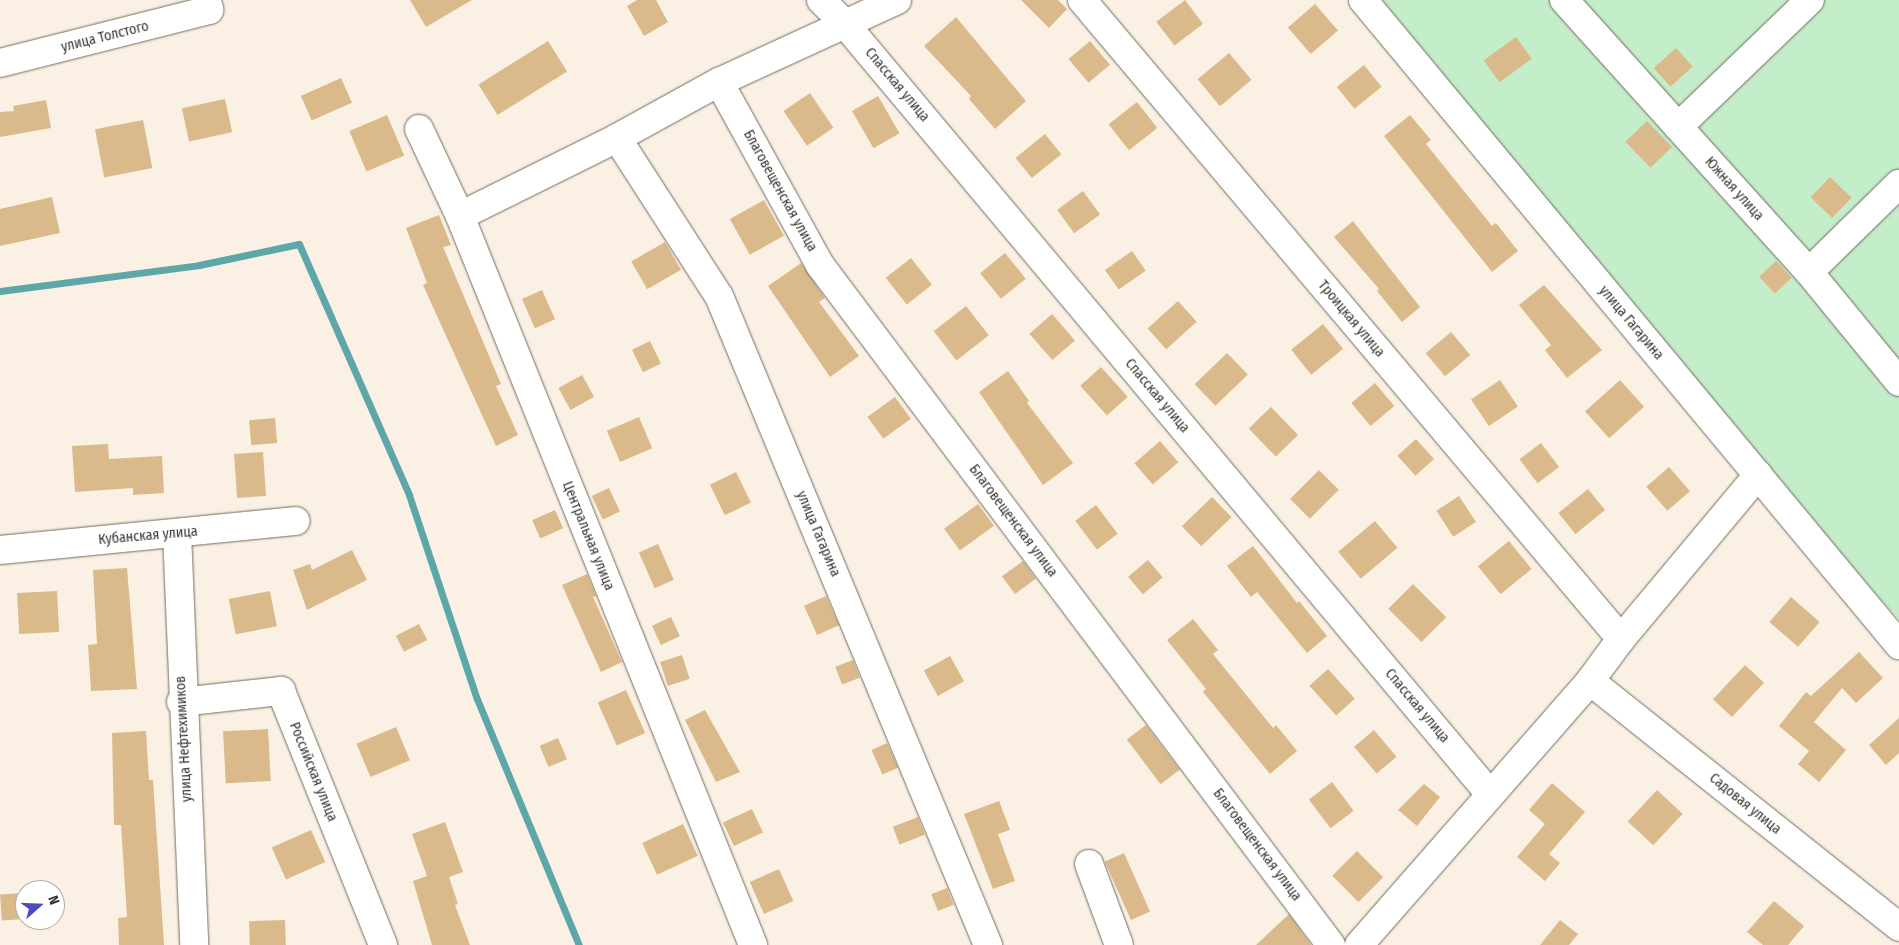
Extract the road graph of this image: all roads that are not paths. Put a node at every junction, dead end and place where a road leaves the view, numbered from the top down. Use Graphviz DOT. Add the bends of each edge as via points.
graph roads {
  1 [pos="821,0"];
  2 [pos="898,0"];
  3 [pos="1082,0"];
  4 [pos="1363,0"];
  5 [pos="1564,0"];
  6 [pos="1810,0"];
  7 [pos="208,5"];
  8 [pos="845,24"];
  9 [pos="0,63"];
  10 [pos="719,82"];
  11 [pos="1678,127"];
  12 [pos="419,128"];
  13 [pos="617,138"];
  14 [pos="1899,184"];
  15 [pos="460,216"];
  16 [pos="1809,272"];
  17 [pos="1899,382"];
  18 [pos="1758,475"];
  19 [pos="296,521"];
  20 [pos="177,533"];
  21 [pos="0,550"];
  22 [pos="1621,639"];
  23 [pos="1899,645"];
  24 [pos="1590,681"];
  25 [pos="181,702"];
  26 [pos="1490,794"];
  27 [pos="1089,864"];
  28 [pos="1899,927"];
  29 [pos="194,945"];
  30 [pos="383,945"];
  31 [pos="753,945"];
  32 [pos="988,945"];
  33 [pos="1119,945"];
  34 [pos="1331,945"];
  35 [pos="1359,945"];
  1 -- 8 [label="street, Спасская улица"];
  2 -- 8 [label="street"];
  3 -- 22 [label="street, Троицкая улица"];
  4 -- 18 [label="street, улица Гагарина"];
  5 -- 11 [label="street, Южная улица"];
  6 -- 11 [label="street"];
  7 -- 9 [label="street, улица Толстого"];
  8 -- 10 [label="street"];
  8 -- 26 [label="street, Спасская улица"];
  10 -- 13 [label="street"];
  10 -- 34 [label="street, Благовещенская улица" via="820,265"];
  11 -- 16 [label="street, Южная улица"];
  12 -- 15 [label="street, Центральная улица"];
  13 -- 15 [label="street"];
  13 -- 32 [label="street, улица Гагарина" via="719,296"];
  14 -- 16 [label="street"];
  15 -- 31 [label="street, Центральная улица"];
  16 -- 17 [label="street, Южная улица"];
  18 -- 22 [label="street"];
  18 -- 23 [label="street, улица Гагарина"];
  19 -- 20 [label="street, Кубанская улица"];
  20 -- 21 [label="street, Кубанская улица"];
  20 -- 25 [label="street, улица Нефтехимиков"];
  22 -- 24 [label="street"];
  24 -- 26 [label="street"];
  24 -- 28 [label="street, Садовая улица"];
  25 -- 29 [label="street, улица Нефтехимиков"];
  25 -- 30 [label="street, Российская улица" via="281,691"];
  26 -- 35 [label="street"];
  27 -- 33 [label="street"];
}
